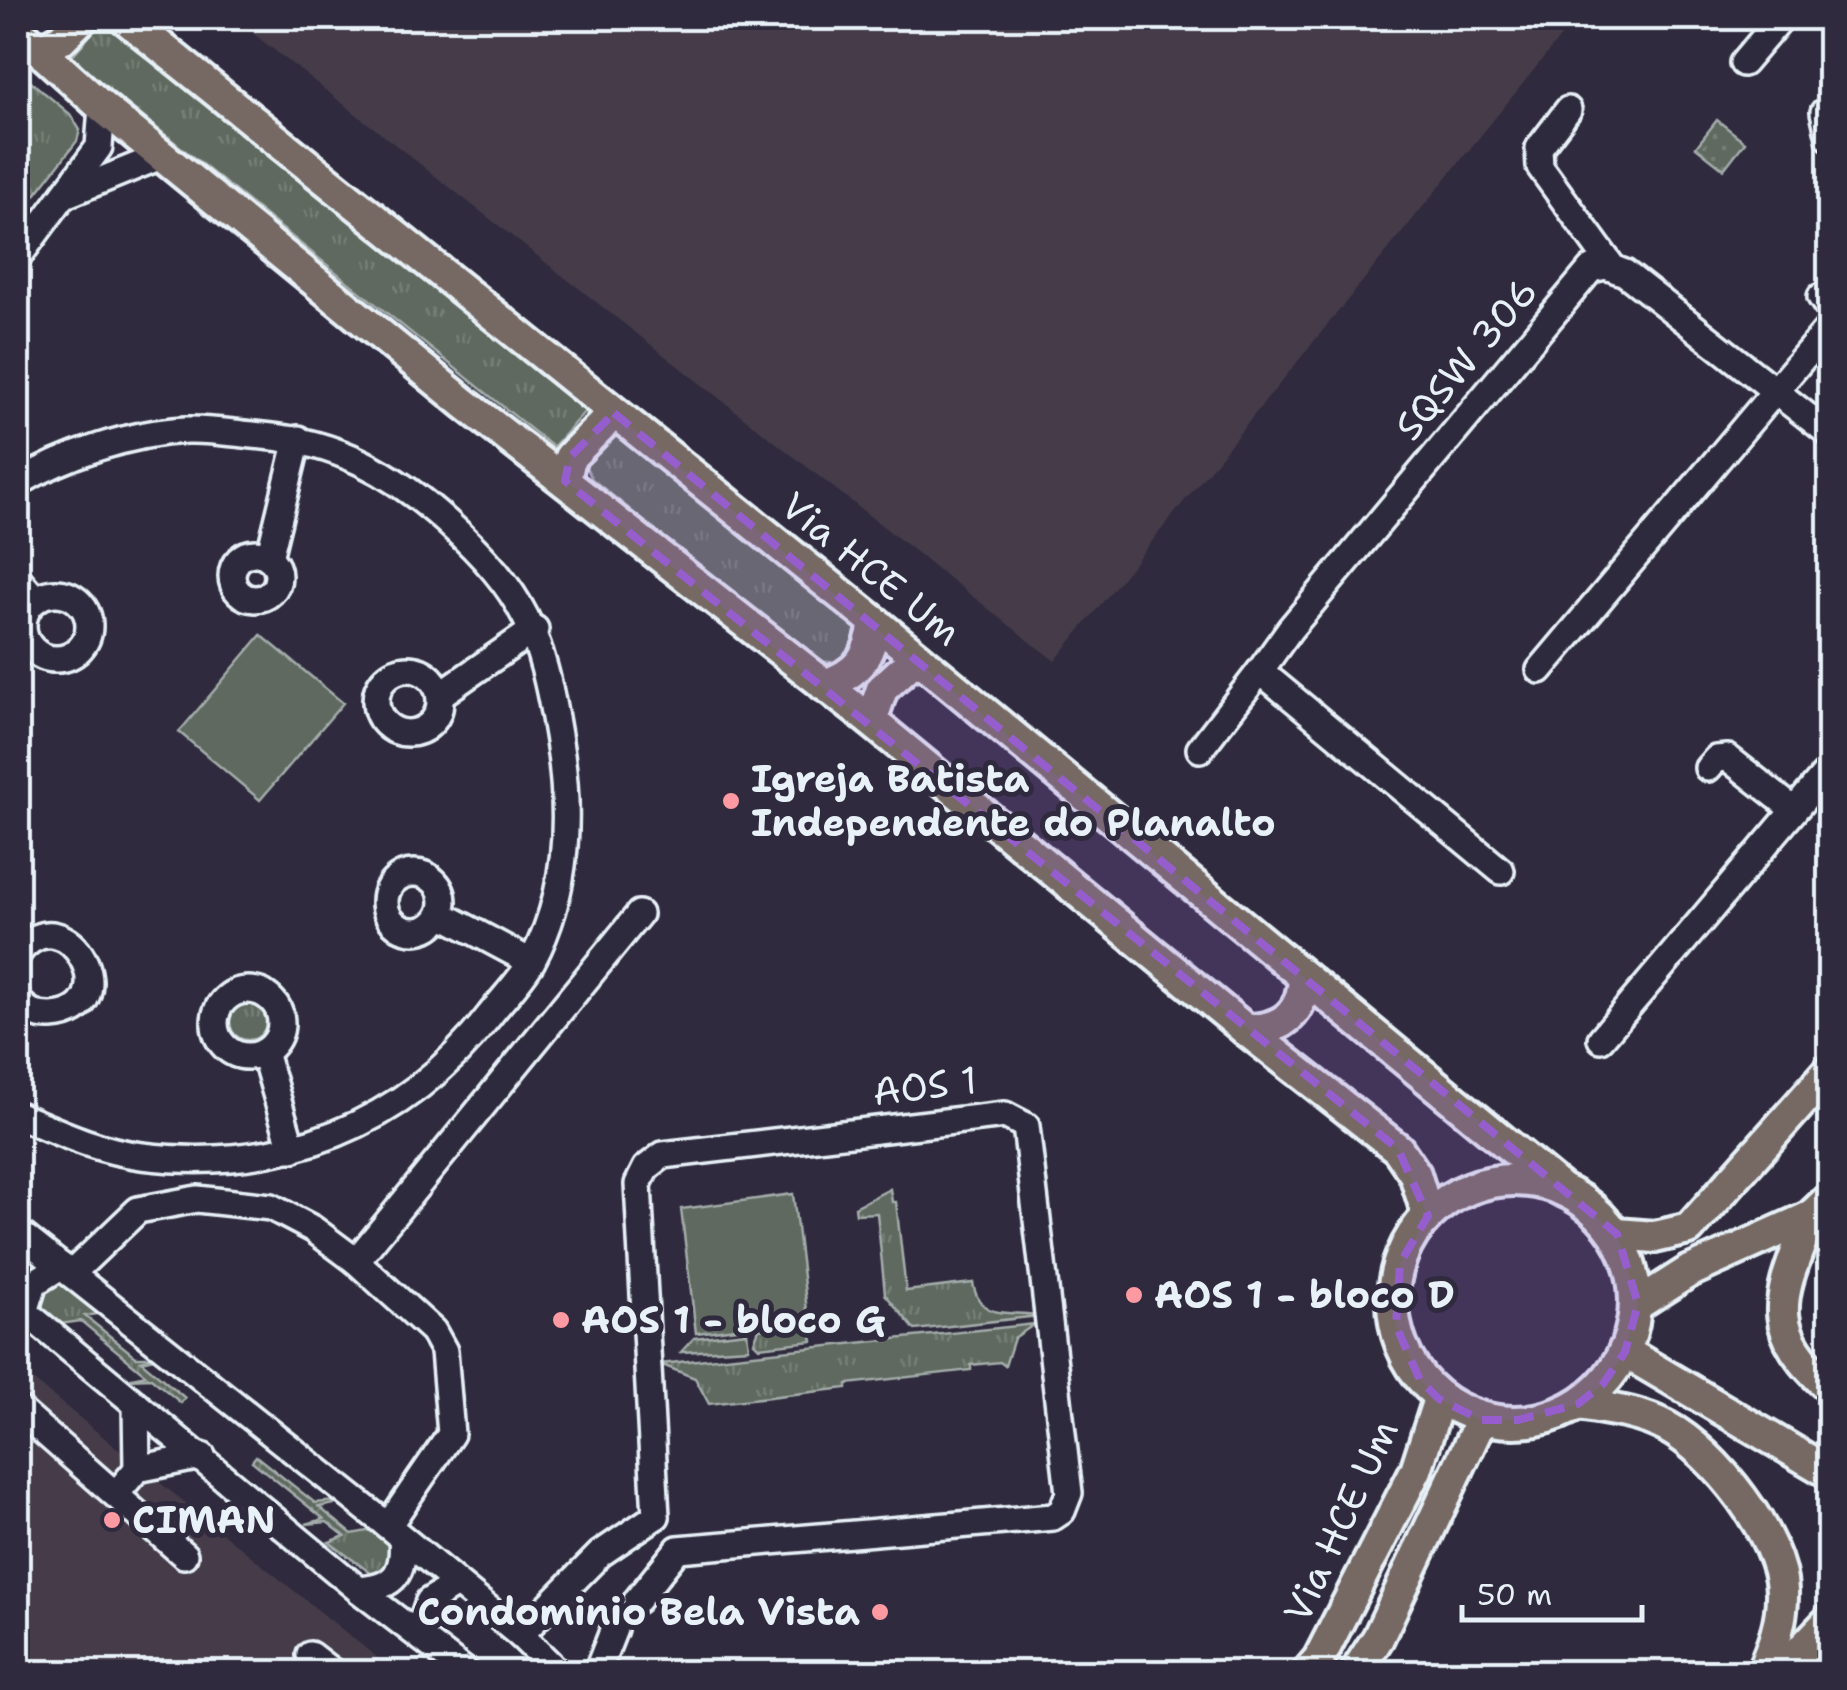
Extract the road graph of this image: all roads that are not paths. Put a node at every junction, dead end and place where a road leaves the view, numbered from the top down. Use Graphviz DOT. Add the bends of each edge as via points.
graph roads {
  1 [pos="82,18"];
  2 [pos="124,18"];
  3 [pos="1781,18"];
  4 [pos="29,40"];
  5 [pos="1744,63"];
  6 [pos="102,107"];
  7 [pos="1568,110"];
  8 [pos="1824,112"];
  9 [pos="1830,138"];
  10 [pos="161,156"];
  11 [pos="65,195"];
  12 [pos="22,243"];
  13 [pos="1613,268"];
  14 [pos="1830,326"];
  15 [pos="1773,389"];
  16 [pos="614,412"];
  17 [pos="1830,434"];
  18 [pos="298,439"];
  19 [pos="564,481"];
  20 [pos="18,483"];
  21 [pos="269,558"];
  22 [pos="18,578"];
  23 [pos="36,600"];
  24 [pos="875,622"];
  25 [pos="535,629"];
  26 [pos="916,657"];
  27 [pos="1540,670"];
  28 [pos="1260,671"];
  29 [pos="824,684"];
  30 [pos="440,695"];
  31 [pos="871,720"];
  32 [pos="1200,749"];
  33 [pos="1708,768"];
  34 [pos="1830,768"];
  35 [pos="1794,810"];
  36 [pos="1501,871"];
  37 [pos="441,914"];
  38 [pos="639,914"];
  39 [pos="18,953"];
  40 [pos="531,962"];
  41 [pos="1304,977"];
  42 [pos="23,1014"];
  43 [pos="1246,1030"];
  44 [pos="1601,1039"];
  45 [pos="264,1052"];
  46 [pos="1830,1070"];
  47 [pos="18,1115"];
  48 [pos="292,1149"];
  49 [pos="1561,1189"];
  50 [pos="1820,1208"];
  51 [pos="1428,1216"];
  52 [pos="18,1232"];
  53 [pos="1617,1234"];
  54 [pos="356,1261"];
  55 [pos="66,1270"];
  56 [pos="1638,1304"];
  57 [pos="21,1309"];
  58 [pos="1625,1352"];
  59 [pos="1830,1388"];
  60 [pos="1439,1399"];
  61 [pos="136,1404"];
  62 [pos="1578,1404"];
  63 [pos="18,1410"];
  64 [pos="1482,1420"];
  65 [pos="202,1456"];
  66 [pos="137,1469"];
  67 [pos="1830,1473"];
  68 [pos="116,1494"];
  69 [pos="656,1516"];
  70 [pos="395,1532"];
  71 [pos="678,1548"];
  72 [pos="184,1555"];
  73 [pos="456,1584"];
  74 [pos="359,1590"];
  75 [pos="637,1600"];
  76 [pos="1828,1622"];
  77 [pos="614,1630"];
  78 [pos="418,1632"];
  79 [pos="520,1635"];
  80 [pos="310,1655"];
  81 [pos="332,1672"];
  82 [pos="466,1672"];
  83 [pos="558,1672"];
  84 [pos="597,1672"];
  85 [pos="1308,1672"];
  86 [pos="1356,1672"];
  87 [pos="1762,1672"];
  88 [pos="1780,1672"];
  1 -- 4 [label="main road" via="61,39"];
  2 -- 16 [label="main road, Via HCE Um"];
  3 -- 5 [label="street"];
  4 -- 6 [label="main road"];
  6 -- 10 [label="main road"];
  6 -- 11 [label="street" via="99,147"];
  7 -- 13 [label="street" via="1539,148 1540,167"];
  8 -- 9 [label="street"];
  10 -- 11 [label="street"];
  10 -- 19 [label="main road"];
  11 -- 12 [label="street"];
  13 -- 15 [label="street"];
  13 -- 28 [label="street, SQSW 306" via="1592,269 1574,286"];
  14 -- 15 [label="street"];
  15 -- 17 [label="street"];
  15 -- 27 [label="street"];
  16 -- 19 [label="main road" via="570,456"];
  16 -- 24 [label="main road, Via HCE Um"];
  18 -- 20 [label="street" via="186,430 111,445"];
  18 -- 21 [label="street"];
  18 -- 25 [label="street" via="358,457 416,494 509,584"];
  19 -- 29 [label="main road"];
  22 -- 23 [label="street"];
  24 -- 26 [label="main road, Via HCE Um"];
  24 -- 29 [label="main road" via="862,664 847,678"];
  25 -- 30 [label="street"];
  25 -- 40 [label="street" via="567,820 557,899"];
  26 -- 31 [label="main road" via="882,690"];
  26 -- 41 [label="main road, Via HCE Um"];
  28 -- 32 [label="street, SQSW 306"];
  28 -- 36 [label="street"];
  29 -- 31 [label="main road"];
  31 -- 43 [label="main road"];
  33 -- 35 [label="street" via="1728,758"];
  34 -- 35 [label="street"];
  35 -- 44 [label="street"];
  37 -- 40 [label="street"];
  38 -- 54 [label="street"];
  39 -- 42 [label="street" via="33,940 59,938 72,943 90,976 82,1001 60,1015"];
  40 -- 48 [label="street" via="460,1054 396,1106"];
  41 -- 43 [label="main road" via="1291,1016 1277,1028"];
  41 -- 49 [label="main road, Via HCE Um"];
  43 -- 51 [label="main road" via="1398,1149 1415,1174"];
  45 -- 48 [label="street"];
  46 -- 53 [label="main road" via="1689,1229 1655,1237"];
  47 -- 48 [label="street" via="81,1142 140,1156 206,1160"];
  49 -- 51 [label="main road, Via HCE Um" via="1516,1179 1488,1183"];
  49 -- 53 [label="main road, Via HCE Um"];
  50 -- 56 [label="main road"];
  50 -- 59 [label="main road" via="1784,1289 1782,1322 1786,1338"];
  51 -- 60 [label="main road, Via HCE Um" via="1400,1263 1394,1294 1407,1356"];
  52 -- 55 [label="street"];
  53 -- 56 [label="main road"];
  54 -- 55 [label="street" via="271,1208 197,1199 138,1210"];
  54 -- 70 [label="street" via="433,1331 444,1351 450,1434"];
  55 -- 57 [label="street" via="34,1283"];
  55 -- 70 [label="street"];
  56 -- 58 [label="main road, Via HCE Um"];
  57 -- 61 [label="street"];
  58 -- 62 [label="main road, Via HCE Um" via="1603,1384"];
  58 -- 67 [label="main road"];
  60 -- 64 [label="main road, Via HCE Um"];
  60 -- 85 [label="main road, Via HCE Um" via="1416,1470"];
  61 -- 65 [label="street"];
  61 -- 66 [label="street"];
  62 -- 64 [label="main road, Via HCE Um" via="1549,1416"];
  62 -- 87 [label="main road, Via HCE Um" via="1668,1427 1751,1509 1782,1588 1775,1642"];
  63 -- 68 [label="street"];
  64 -- 86 [label="main road"];
  65 -- 66 [label="street"];
  65 -- 74 [label="street"];
  66 -- 68 [label="street"];
  68 -- 72 [label="street"];
  69 -- 71 [label="street"];
  69 -- 71 [label="street, AOS 1" via="638,1184 652,1161 1004,1115 1026,1126 1069,1493 1062,1511 1053,1517"];
  69 -- 79 [label="street" via="600,1554"];
  70 -- 73 [label="street"];
  70 -- 74 [label="street" via="403,1568 380,1588"];
  71 -- 75 [label="street"];
  73 -- 78 [label="street" via="430,1600"];
  73 -- 79 [label="street"];
  74 -- 78 [label="street"];
  76 -- 88 [label="main road"];
  77 -- 84 [label="street"];
  78 -- 82 [label="street"];
  79 -- 83 [label="street"];
  80 -- 81 [label="street"];
}
